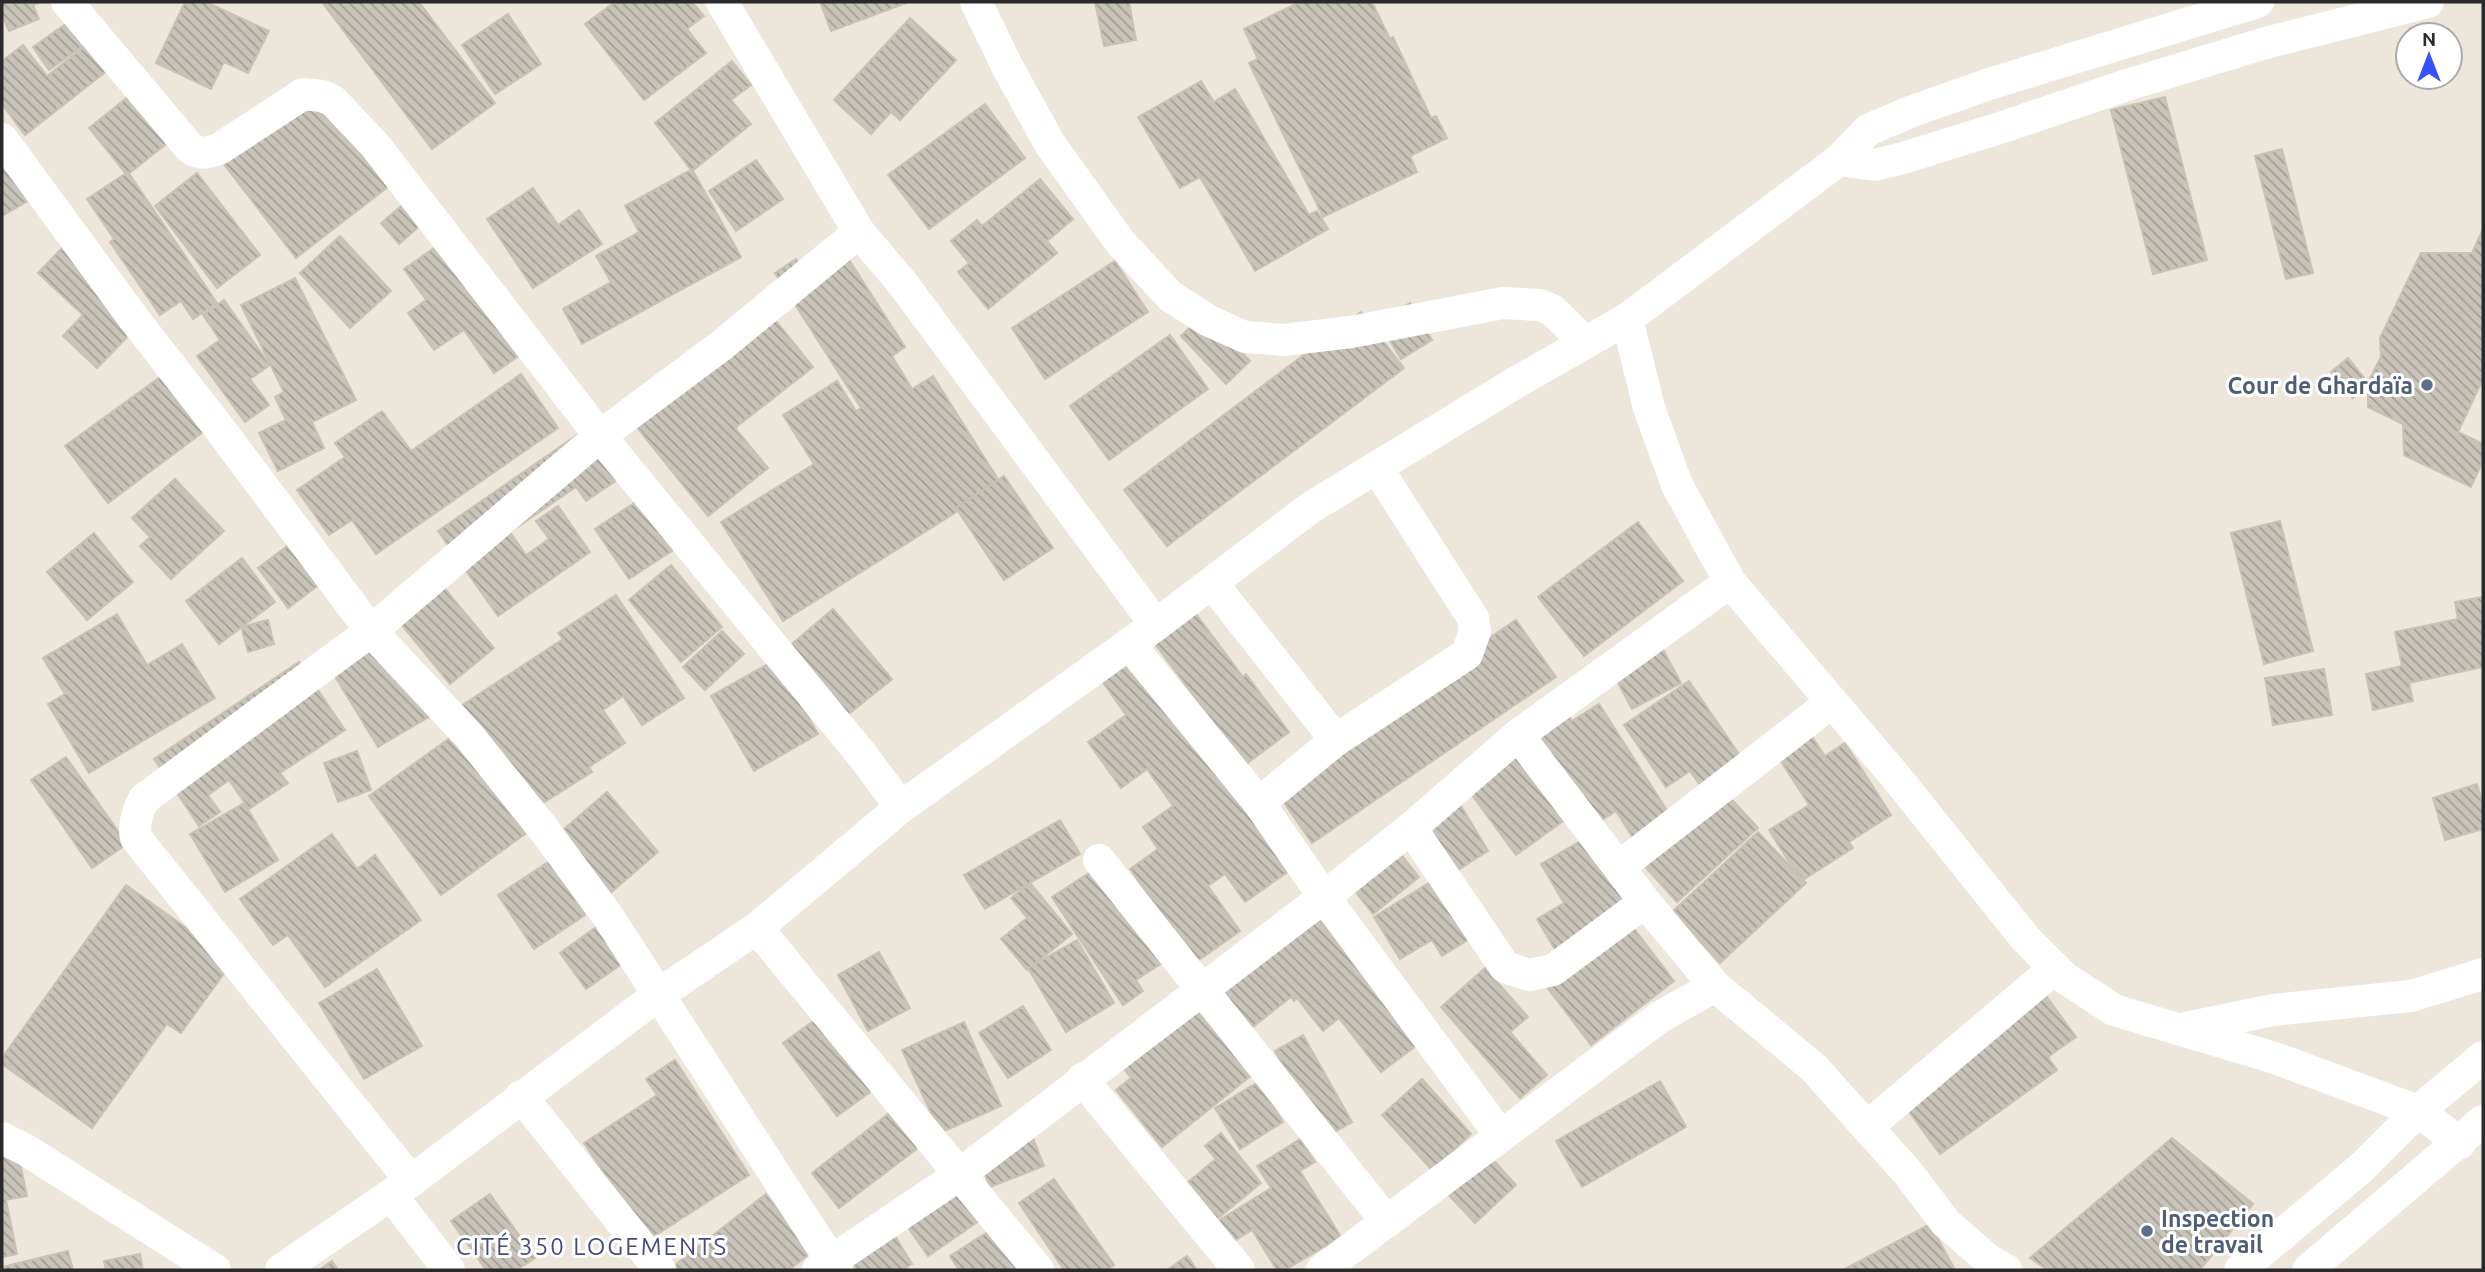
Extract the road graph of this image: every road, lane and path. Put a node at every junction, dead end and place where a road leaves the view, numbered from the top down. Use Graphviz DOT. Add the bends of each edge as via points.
graph roads {
  1 [pos="66,2"];
  2 [pos="722,2"];
  3 [pos="976,2"];
  4 [pos="2428,2"];
  5 [pos="2254,3"];
  6 [pos="2269,42"];
  7 [pos="2113,47"];
  8 [pos="1989,84"];
  9 [pos="2130,84"];
  10 [pos="2003,127"];
  11 [pos="2,139"];
  12 [pos="1839,160"];
  13 [pos="859,232"];
  14 [pos="1627,318"];
  15 [pos="1586,342"];
  16 [pos="600,436"];
  17 [pos="1377,468"];
  18 [pos="1730,582"];
  19 [pos="1212,583"];
  20 [pos="1156,625"];
  21 [pos="371,631"];
  22 [pos="1129,645"];
  23 [pos="1832,702"];
  24 [pos="1518,735"];
  25 [pos="1336,740"];
  26 [pos="1259,803"];
  27 [pos="901,807"];
  28 [pos="1411,828"];
  29 [pos="1099,860"];
  30 [pos="1619,867"];
  31 [pos="1324,897"];
  32 [pos="1645,902"];
  33 [pos="757,928"];
  34 [pos="2055,968"];
  35 [pos="2483,974"];
  36 [pos="1715,986"];
  37 [pos="1202,989"];
  38 [pos="658,995"];
  39 [pos="2181,1030"];
  40 [pos="2483,1057"];
  41 [pos="1082,1079"];
  42 [pos="522,1096"];
  43 [pos="2418,1111"];
  44 [pos="2483,1121"];
  45 [pos="1867,1127"];
  46 [pos="1501,1136"];
  47 [pos="2,1138"];
  48 [pos="2460,1143"];
  49 [pos="958,1175"];
  50 [pos="401,1188"];
  51 [pos="1387,1222"];
  52 [pos="1360,1259"];
  53 [pos="828,1267"];
  54 [pos="215,1270"];
  55 [pos="281,1270"];
  56 [pos="449,1270"];
  57 [pos="660,1270"];
  58 [pos="1038,1270"];
  59 [pos="1239,1270"];
  60 [pos="1322,1270"];
  61 [pos="2006,1270"];
  62 [pos="2240,1270"];
  63 [pos="2308,1270"];
  1 -- 16 [label="street" via="196,152 219,149 303,94 333,101 374,144"];
  2 -- 13 [label="street"];
  3 -- 15 [label="street" via="1050,144 1120,242 1170,296 1209,321 1245,337 1284,340 1503,303 1540,305 1552,310"];
  4 -- 6 [label="street"];
  5 -- 6 [label="street"];
  5 -- 7 [label="street"];
  6 -- 9 [label="street"];
  7 -- 8 [label="street"];
  7 -- 9 [label="street"];
  8 -- 10 [label="street"];
  8 -- 12 [label="street" via="1868,130"];
  9 -- 10 [label="street"];
  10 -- 12 [label="street" via="1875,165"];
  11 -- 21 [label="street"];
  12 -- 14 [label="street"];
  13 -- 16 [label="street" via="722,345"];
  13 -- 20 [label="street" via="903,284"];
  14 -- 15 [label="street"];
  14 -- 18 [label="street" via="1649,408 1677,485"];
  15 -- 17 [label="street"];
  16 -- 21 [label="street"];
  16 -- 27 [label="street"];
  17 -- 19 [label="street" via="1310,508"];
  17 -- 25 [label="street" via="1473,618 1475,631 1467,654"];
  18 -- 23 [label="street"];
  18 -- 24 [label="street"];
  19 -- 20 [label="street"];
  19 -- 25 [label="street"];
  20 -- 22 [label="street"];
  21 -- 38 [label="street" via="469,736 542,827"];
  21 -- 50 [label="street" via="145,799 134,830"];
  22 -- 26 [label="street"];
  22 -- 27 [label="street"];
  23 -- 30 [label="street"];
  23 -- 34 [label="street"];
  24 -- 28 [label="street"];
  24 -- 30 [label="street"];
  25 -- 26 [label="street"];
  26 -- 31 [label="street"];
  27 -- 33 [label="street"];
  28 -- 31 [label="street"];
  28 -- 32 [label="street" via="1505,967 1529,975 1553,970"];
  29 -- 37 [label="street"];
  30 -- 32 [label="street"];
  31 -- 37 [label="street"];
  31 -- 46 [label="street"];
  32 -- 36 [label="street"];
  33 -- 38 [label="street"];
  33 -- 49 [label="street"];
  34 -- 39 [label="street" via="2114,1010"];
  34 -- 45 [label="street"];
  35 -- 39 [label="street" via="2411,996 2273,1010"];
  36 -- 45 [label="street" via="1814,1068"];
  36 -- 46 [label="street" via="1660,1017"];
  37 -- 41 [label="street"];
  37 -- 51 [label="street"];
  38 -- 42 [label="street"];
  38 -- 53 [label="street"];
  39 -- 43 [label="street" via="2275,1058"];
  40 -- 43 [label="street"];
  41 -- 49 [label="street"];
  41 -- 59 [label="street"];
  42 -- 50 [label="street"];
  42 -- 57 [label="street"];
  43 -- 48 [label="street"];
  43 -- 62 [label="street" via="2361,1168"];
  44 -- 48 [label="street"];
  45 -- 61 [label="street" via="1946,1223 1990,1262"];
  46 -- 51 [label="street"];
  47 -- 54 [label="street"];
  48 -- 63 [label="street"];
  49 -- 53 [label="street"];
  49 -- 58 [label="street"];
  50 -- 55 [label="street"];
  50 -- 56 [label="street"];
  51 -- 52 [label="street"];
  52 -- 60 [label="street"];
}
